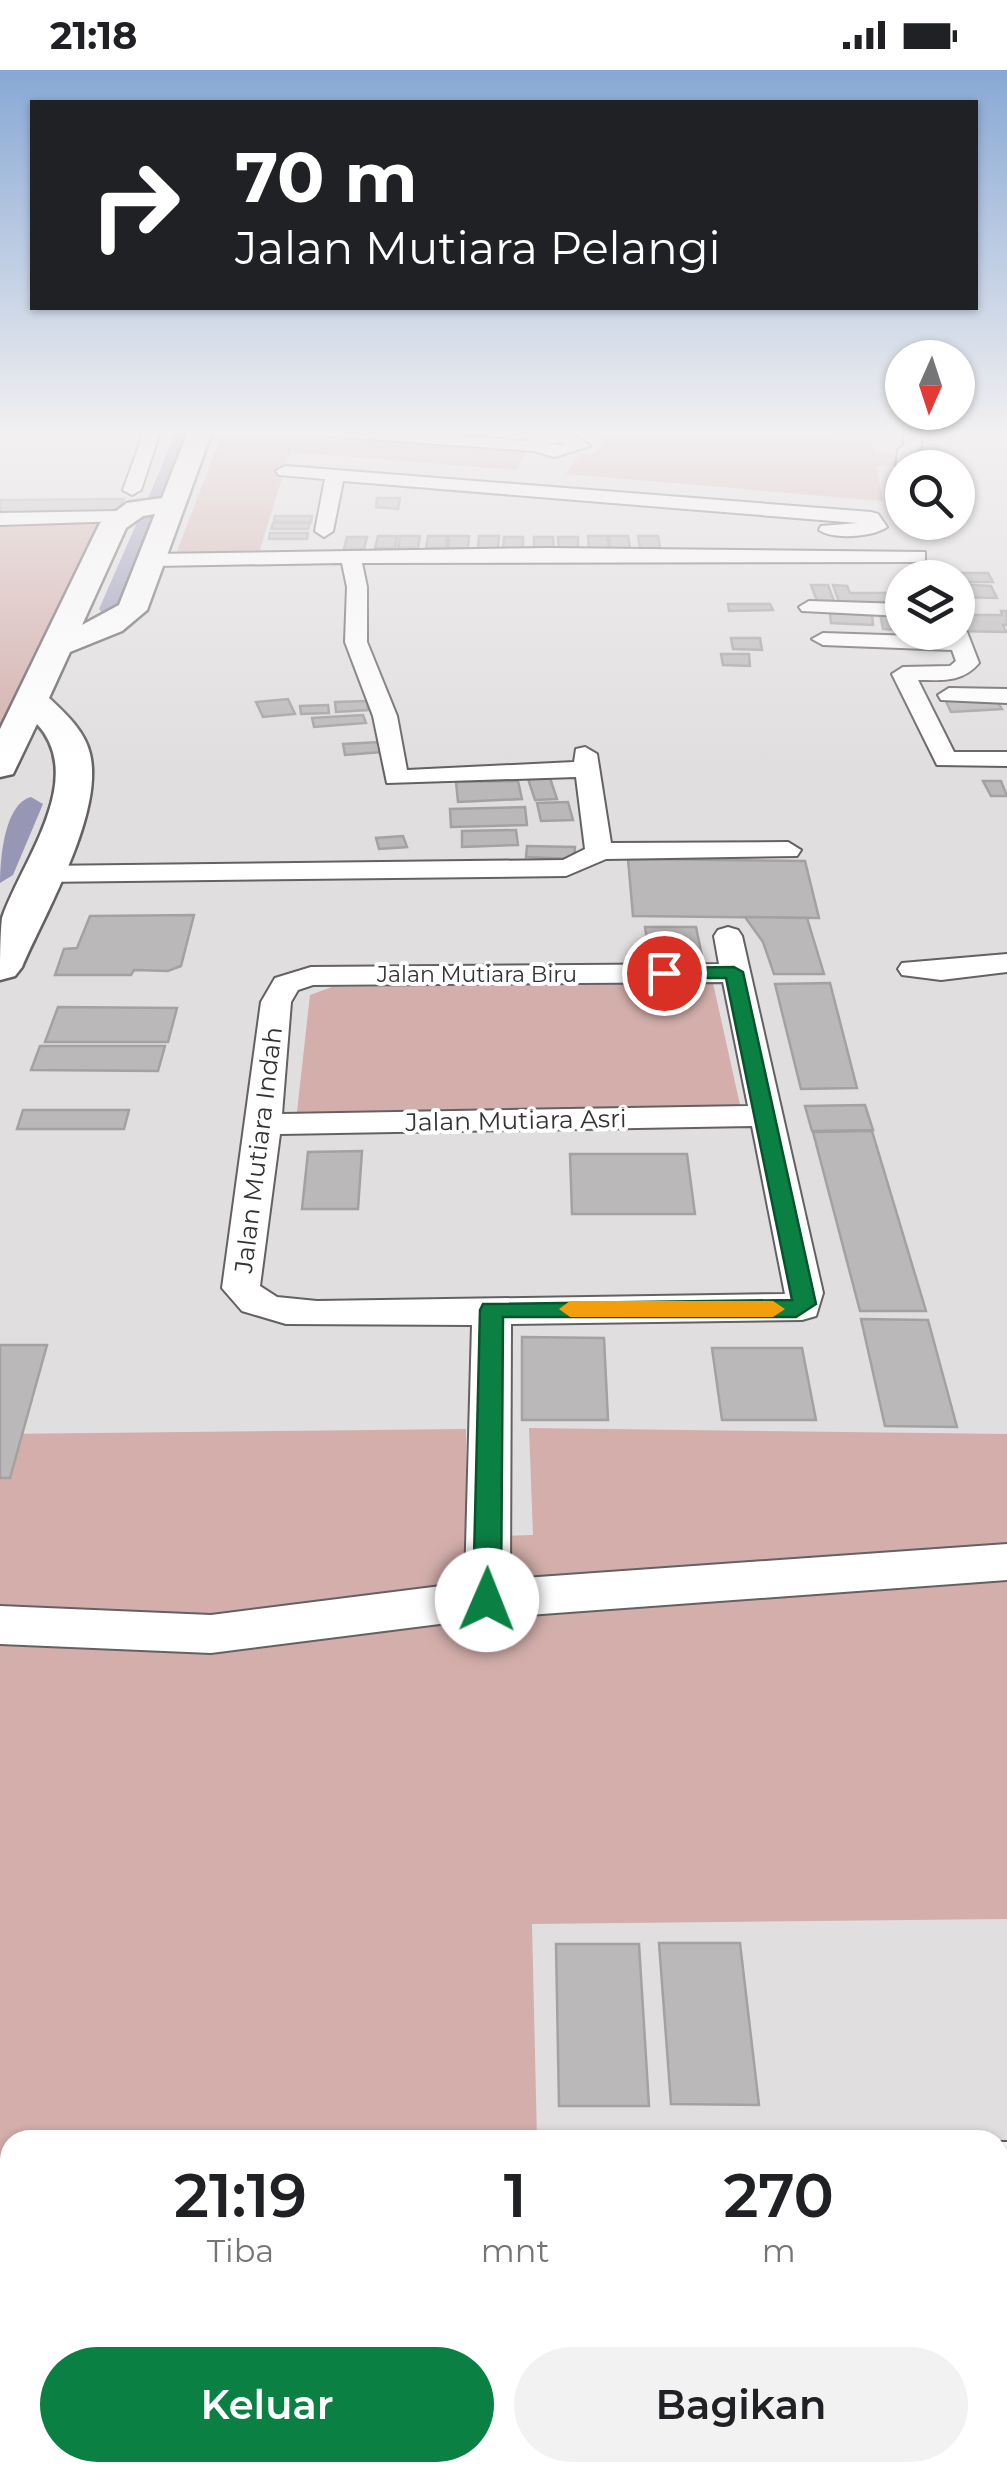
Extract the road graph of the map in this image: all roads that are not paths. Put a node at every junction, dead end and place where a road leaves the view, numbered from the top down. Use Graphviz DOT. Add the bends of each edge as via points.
graph roads {
  1 [pos="107,542"];
  2 [pos="160,542"];
  3 [pos="316,542"];
  4 [pos="336,542"];
  5 [pos="340,542"];
  6 [pos="399,542"];
  7 [pos="910,542"];
  8 [pos="323,552"];
  9 [pos="153,560"];
  10 [pos="809,607"];
  11 [pos="885,609"];
  12 [pos="823,639"];
  13 [pos="885,639"];
  14 [pos="59,645"];
  15 [pos="963,650"];
  16 [pos="949,695"];
  17 [pos="1007,696"];
  18 [pos="32,701"];
  19 [pos="1007,759"];
  20 [pos="0,766"];
  21 [pos="75,772"];
  22 [pos="0,784"];
  23 [pos="788,850"];
  24 [pos="599,851"];
  25 [pos="40,874"];
  26 [pos="728,936"];
  27 [pos="1007,963"];
  28 [pos="0,967"];
  29 [pos="913,969"];
  30 [pos="734,972"];
  31 [pos="282,987"];
  32 [pos="767,1116"];
  33 [pos="264,1124"];
  34 [pos="492,1310"];
  35 [pos="1005,1564"];
  36 [pos="487,1600"];
  37 [pos="0,1625"];
  1 -- 14 [label="main road"];
  2 -- 9 [label="main road"];
  3 -- 9 [label="street"];
  4 -- 8 [label="street"];
  5 -- 24 [label="street" via="356,588 356,642 385,716 396,778 586,762"];
  6 -- 7 [label="street" via="922,564"];
  9 -- 14 [label="main road" via="132,610"];
  10 -- 11 [label="street"];
  12 -- 13 [label="street"];
  14 -- 18 [label="main road"];
  15 -- 19 [label="street" via="968,664 958,672 902,674 946,760"];
  16 -- 17 [label="street"];
  18 -- 20 [label="main road"];
  18 -- 21 [label="main road" via="60,728"];
  21 -- 22 [label="main road"];
  21 -- 25 [label="main road"];
  23 -- 24 [label="street"];
  24 -- 25 [label="street" via="566,868 539,870"];
  25 -- 28 [label="main road"];
  26 -- 30 [label="street"];
  27 -- 29 [label="street"];
  30 -- 31 [label="street, Jalan Mutiara Biru" via="311,976"];
  30 -- 32 [label="street"];
  31 -- 33 [label="street, Jalan Mutiara Indah"];
  32 -- 33 [label="street, Jalan Mutiara Asri"];
  32 -- 34 [label="street" via="802,1307"];
  33 -- 34 [label="street, Jalan Mutiara Indah" via="241,1288 260,1305 317,1314"];
  34 -- 36 [label="street"];
  35 -- 36 [label="street"];
  36 -- 37 [label="street" via="211,1634"];
}
